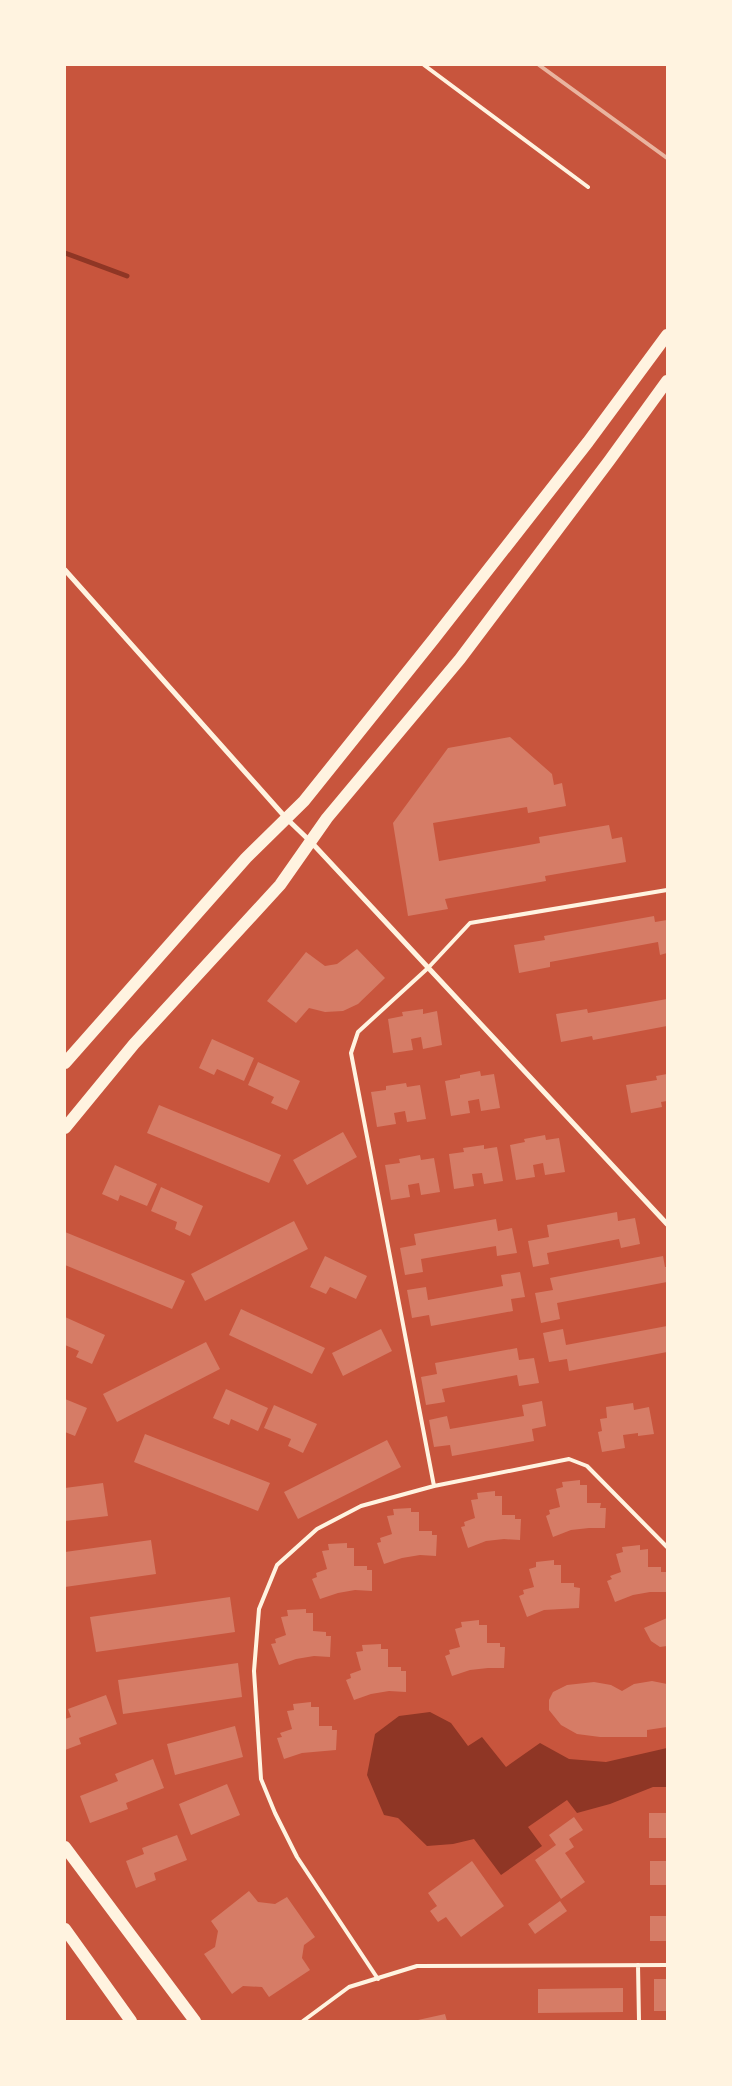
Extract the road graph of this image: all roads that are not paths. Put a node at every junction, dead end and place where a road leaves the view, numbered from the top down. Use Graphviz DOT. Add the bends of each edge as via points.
graph roads {
  1 [pos="424,65"];
  2 [pos="588,187"];
  3 [pos="667,335"];
  4 [pos="667,381"];
  5 [pos="65,570"];
  6 [pos="286,818"];
  7 [pos="312,843"];
  8 [pos="667,890"];
  9 [pos="428,968"];
  10 [pos="65,1063"];
  11 [pos="65,1128"];
  12 [pos="667,1224"];
  13 [pos="434,1486"];
  14 [pos="667,1547"];
  15 [pos="65,1847"];
  16 [pos="65,1929"];
  17 [pos="638,1965"];
  18 [pos="667,1965"];
  19 [pos="378,1978"];
  20 [pos="131,2021"];
  21 [pos="195,2021"];
  22 [pos="303,2021"];
  23 [pos="639,2021"];
  1 -- 2 [label="lane"];
  3 -- 6 [label="main road" via="433,640 304,801"];
  4 -- 7 [label="main road" via="460,658 327,818"];
  5 -- 6 [label="street"];
  6 -- 7 [label="street"];
  6 -- 10 [label="main road" via="246,858"];
  7 -- 9 [label="street"];
  7 -- 11 [label="main road" via="280,885 134,1044"];
  8 -- 9 [label="lane" via="470,923"];
  9 -- 12 [label="street"];
  9 -- 13 [label="lane" via="358,1032 351,1053"];
  13 -- 14 [label="lane" via="569,1459 588,1466"];
  13 -- 19 [label="lane" via="361,1506 316,1529 277,1565 258,1608 254,1671 261,1779 297,1857"];
  15 -- 21 [label="main road"];
  16 -- 20 [label="main road"];
  17 -- 18 [label="lane"];
  17 -- 19 [label="lane" via="417,1966"];
  17 -- 23 [label="lane"];
  19 -- 22 [label="lane" via="349,1987"];
}
